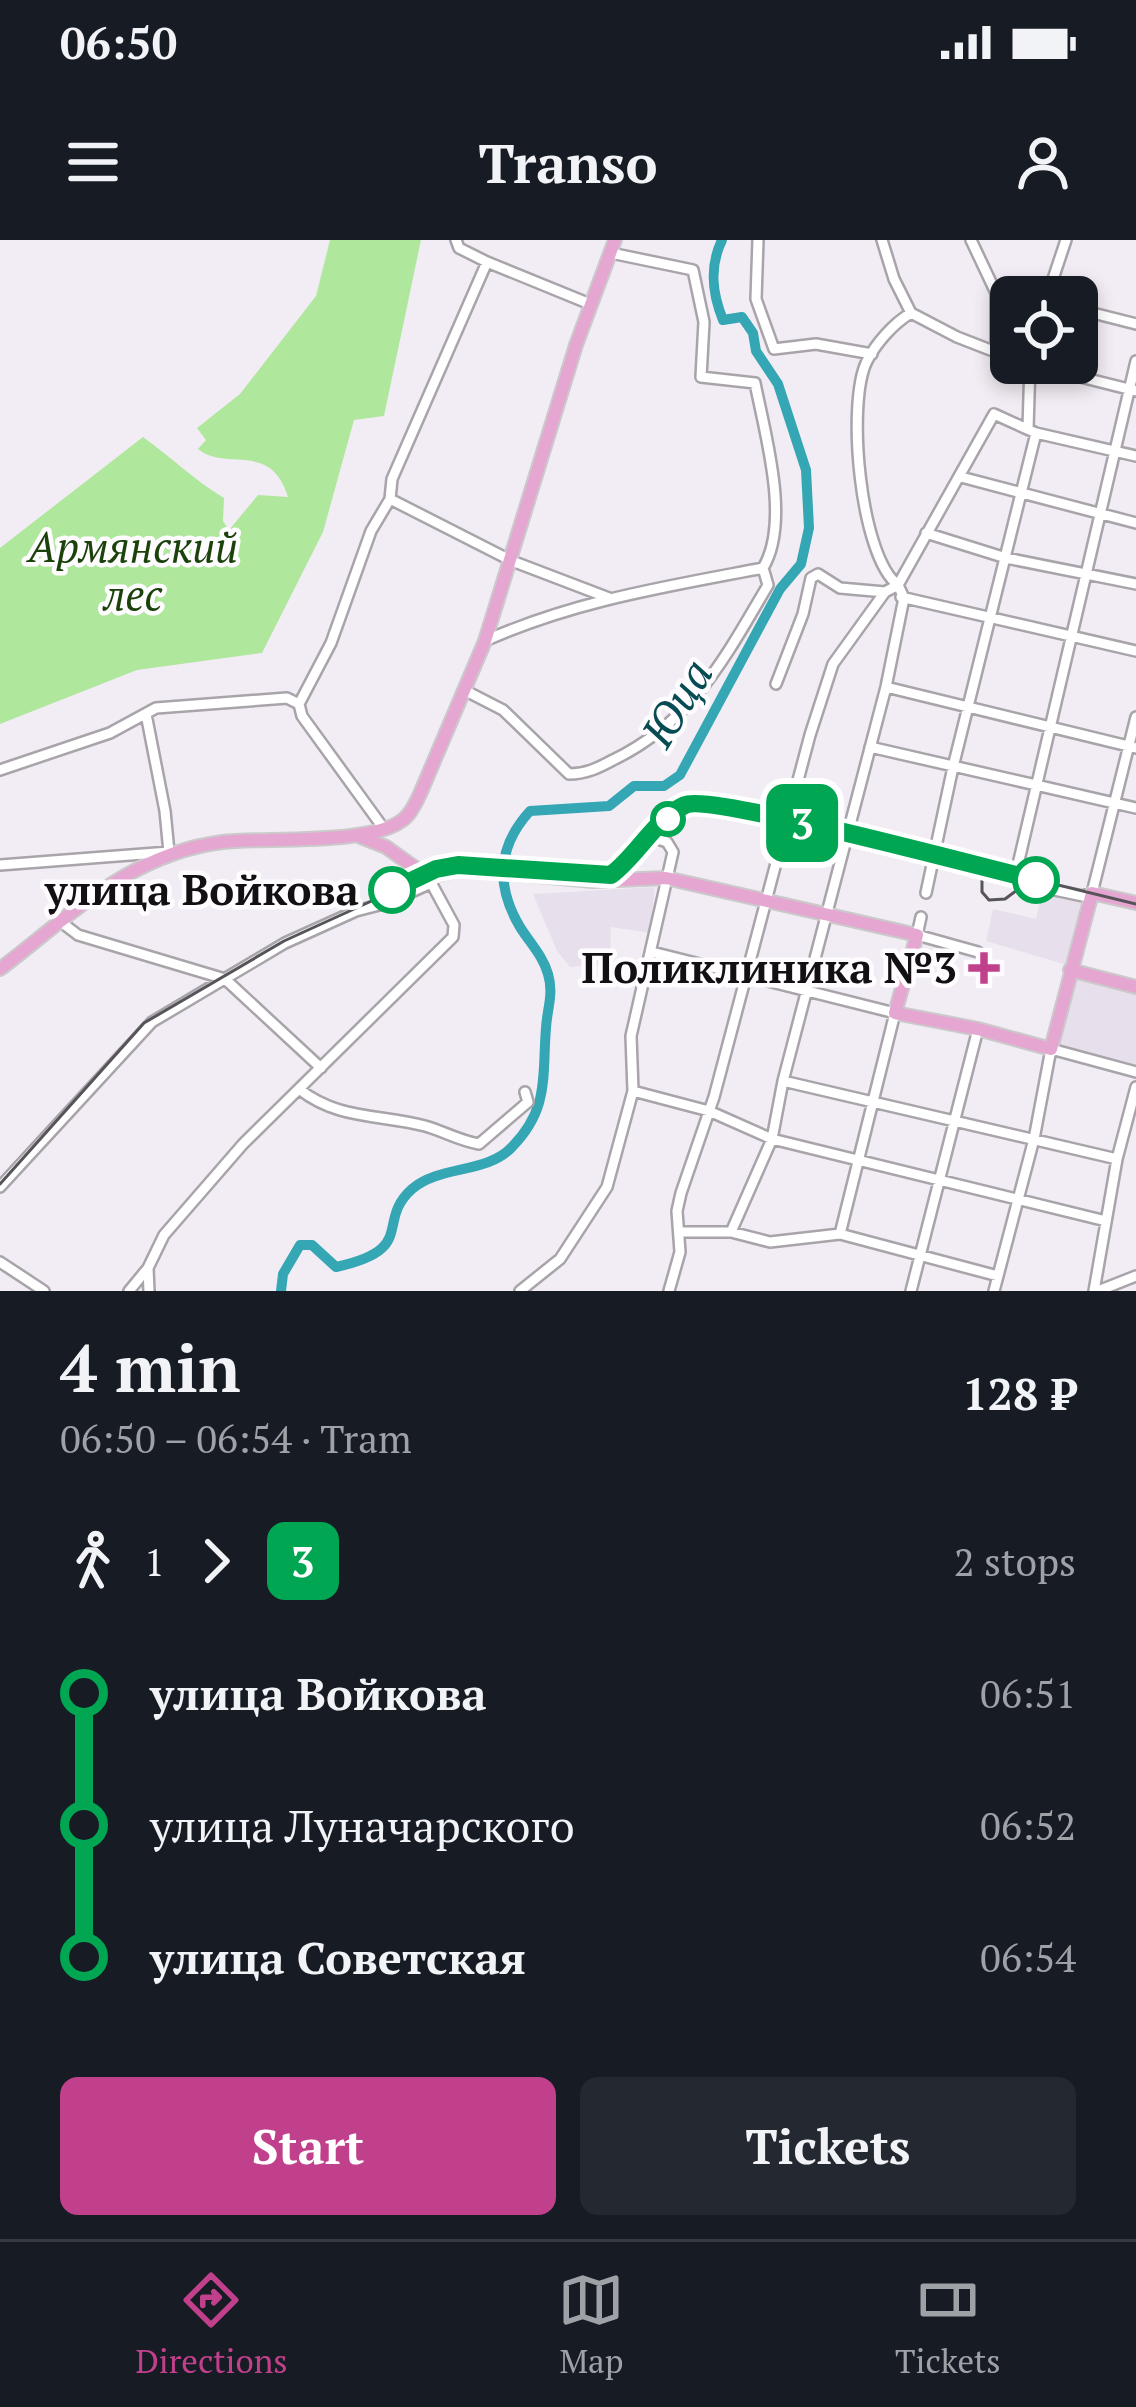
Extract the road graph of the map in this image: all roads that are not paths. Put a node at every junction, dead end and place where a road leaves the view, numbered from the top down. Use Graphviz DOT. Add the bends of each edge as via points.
graph roads {
  1 [pos="456,240"];
  2 [pos="758,240"];
  3 [pos="882,240"];
  4 [pos="971,240"];
  5 [pos="1066,240"];
  6 [pos="613,246"];
  7 [pos="487,262"];
  8 [pos="1054,276"];
  9 [pos="990,281"];
  10 [pos="590,304"];
  11 [pos="911,314"];
  12 [pos="1098,314"];
  13 [pos="1136,324"];
  14 [pos="990,349"];
  15 [pos="872,354"];
  16 [pos="1136,361"];
  17 [pos="1098,382"];
  18 [pos="1029,384"];
  19 [pos="1133,391"];
  20 [pos="1032,431"];
  21 [pos="1115,452"];
  22 [pos="1136,456"];
  23 [pos="961,477"];
  24 [pos="1021,495"];
  25 [pos="390,499"];
  26 [pos="1102,515"];
  27 [pos="1136,523"];
  28 [pos="926,533"];
  29 [pos="1006,558"];
  30 [pos="512,562"];
  31 [pos="763,568"];
  32 [pos="1088,573"];
  33 [pos="1136,584"];
  34 [pos="898,585"];
  35 [pos="885,592"];
  36 [pos="611,598"];
  37 [pos="904,598"];
  38 [pos="992,620"];
  39 [pos="1074,637"];
  40 [pos="485,641"];
  41 [pos="1136,651"];
  42 [pos="776,684"];
  43 [pos="886,687"];
  44 [pos="466,691"];
  45 [pos="299,704"];
  46 [pos="970,706"];
  47 [pos="146,714"];
  48 [pos="1136,717"];
  49 [pos="1051,724"];
  50 [pos="870,747"];
  51 [pos="1133,747"];
  52 [pos="953,766"];
  53 [pos="0,770"];
  54 [pos="1036,783"];
  55 [pos="1115,802"];
  56 [pos="1136,808"];
  57 [pos="788,819"];
  58 [pos="384,829"];
  59 [pos="848,833"];
  60 [pos="355,835"];
  61 [pos="386,848"];
  62 [pos="169,852"];
  63 [pos="936,854"];
  64 [pos="0,865"];
  65 [pos="1016,873"];
  66 [pos="667,878"];
  67 [pos="429,881"];
  68 [pos="926,893"];
  69 [pos="1092,893"];
  70 [pos="768,899"];
  71 [pos="1136,903"];
  72 [pos="826,914"];
  73 [pos="921,917"];
  74 [pos="62,922"];
  75 [pos="917,935"];
  76 [pos="652,952"];
  77 [pos="978,952"];
  78 [pos="0,968"];
  79 [pos="1070,970"];
  80 [pos="746,978"];
  81 [pos="225,979"];
  82 [pos="1136,987"];
  83 [pos="806,993"];
  84 [pos="895,1013"];
  85 [pos="978,1029"];
  86 [pos="1051,1049"];
  87 [pos="321,1068"];
  88 [pos="1136,1072"];
  89 [pos="783,1081"];
  90 [pos="1136,1088"];
  91 [pos="299,1089"];
  92 [pos="633,1091"];
  93 [pos="525,1092"];
  94 [pos="871,1101"];
  95 [pos="709,1112"];
  96 [pos="952,1120"];
  97 [pos="772,1138"];
  98 [pos="1034,1138"];
  99 [pos="1118,1159"];
  100 [pos="856,1161"];
  101 [pos="938,1180"];
  102 [pos="0,1187"];
  103 [pos="1017,1197"];
  104 [pos="1106,1221"];
  105 [pos="681,1232"];
  106 [pos="731,1232"];
  107 [pos="840,1234"];
  108 [pos="920,1254"];
  109 [pos="0,1262"];
  110 [pos="148,1268"];
  111 [pos="998,1276"];
  112 [pos="1136,1276"];
  113 [pos="44,1291"];
  114 [pos="129,1291"];
  115 [pos="149,1291"];
  116 [pos="520,1291"];
  117 [pos="669,1291"];
  118 [pos="911,1291"];
  119 [pos="994,1291"];
  120 [pos="1096,1291"];
  1 -- 7 [label="street"];
  2 -- 15 [label="street" via="756,299 774,349 816,344"];
  3 -- 11 [label="street"];
  4 -- 9 [label="street"];
  5 -- 8 [label="street"];
  6 -- 10 [label="main road"];
  6 -- 31 [label="street" via="693,270 704,322 701,377 755,383 776,515 775,548"];
  7 -- 10 [label="street"];
  7 -- 25 [label="street"];
  10 -- 30 [label="main road"];
  11 -- 14 [label="street"];
  11 -- 15 [label="street"];
  12 -- 13 [label="street"];
  15 -- 34 [label="street" via="860,405 861,499 885,575"];
  16 -- 19 [label="street"];
  17 -- 19 [label="street"];
  18 -- 20 [label="street"];
  19 -- 21 [label="street"];
  20 -- 21 [label="street"];
  20 -- 23 [label="street" via="994,414"];
  20 -- 24 [label="street"];
  21 -- 22 [label="street"];
  21 -- 26 [label="street"];
  23 -- 24 [label="street"];
  23 -- 28 [label="street"];
  24 -- 26 [label="street"];
  24 -- 29 [label="street"];
  25 -- 30 [label="street"];
  25 -- 45 [label="street"];
  26 -- 27 [label="street"];
  26 -- 32 [label="street"];
  28 -- 29 [label="street"];
  28 -- 34 [label="street"];
  29 -- 32 [label="street"];
  29 -- 38 [label="street"];
  30 -- 36 [label="street"];
  30 -- 40 [label="main road"];
  31 -- 36 [label="street"];
  31 -- 44 [label="street" via="768,585 684,712 649,743 585,774 569,775 503,710"];
  32 -- 33 [label="street"];
  32 -- 39 [label="street"];
  34 -- 35 [label="street"];
  34 -- 37 [label="street"];
  35 -- 37 [label="street"];
  35 -- 42 [label="street" via="811,578"];
  35 -- 57 [label="street" via="833,664"];
  36 -- 40 [label="street"];
  37 -- 38 [label="street"];
  37 -- 43 [label="street"];
  38 -- 39 [label="street"];
  38 -- 46 [label="street"];
  39 -- 41 [label="street"];
  39 -- 49 [label="street"];
  40 -- 44 [label="main road"];
  43 -- 46 [label="street"];
  43 -- 50 [label="street"];
  44 -- 58 [label="main road" via="414,805"];
  45 -- 47 [label="street" via="287,698"];
  45 -- 58 [label="street"];
  46 -- 49 [label="street"];
  46 -- 52 [label="street"];
  47 -- 53 [label="street"];
  47 -- 62 [label="street"];
  48 -- 51 [label="street"];
  49 -- 51 [label="street"];
  49 -- 54 [label="street"];
  50 -- 52 [label="street"];
  50 -- 59 [label="street"];
  51 -- 55 [label="street"];
  52 -- 54 [label="street"];
  52 -- 63 [label="street"];
  54 -- 55 [label="street"];
  54 -- 65 [label="street"];
  55 -- 56 [label="street"];
  55 -- 69 [label="street"];
  57 -- 59 [label="street"];
  57 -- 66 [label="street" via="688,801 652,837 672,846"];
  57 -- 70 [label="street"];
  58 -- 60 [label="main road"];
  58 -- 61 [label="main road"];
  59 -- 63 [label="street"];
  59 -- 72 [label="street"];
  60 -- 61 [label="main road"];
  60 -- 62 [label="main road"];
  61 -- 67 [label="main road"];
  62 -- 64 [label="street"];
  62 -- 74 [label="main road"];
  63 -- 65 [label="street"];
  63 -- 68 [label="street"];
  65 -- 69 [label="street" via="1026,884"];
  66 -- 67 [label="main road" via="592,881 486,869 440,872"];
  66 -- 70 [label="main road"];
  66 -- 76 [label="street"];
  67 -- 81 [label="street" via="285,943"];
  67 -- 87 [label="street" via="453,937"];
  69 -- 71 [label="main road"];
  69 -- 79 [label="main road"];
  70 -- 72 [label="main road"];
  70 -- 80 [label="street"];
  72 -- 75 [label="main road"];
  72 -- 83 [label="street"];
  73 -- 75 [label="street"];
  74 -- 78 [label="main road"];
  74 -- 81 [label="street" via="78,935"];
  75 -- 77 [label="street"];
  75 -- 84 [label="main road"];
  76 -- 80 [label="street"];
  76 -- 92 [label="street" via="631,1036"];
  79 -- 82 [label="main road"];
  79 -- 86 [label="main road"];
  80 -- 83 [label="street"];
  80 -- 95 [label="street"];
  81 -- 87 [label="street"];
  81 -- 102 [label="street" via="152,1022"];
  83 -- 84 [label="street"];
  83 -- 89 [label="street"];
  84 -- 85 [label="main road"];
  84 -- 94 [label="street"];
  85 -- 86 [label="main road"];
  85 -- 96 [label="street"];
  86 -- 88 [label="street"];
  86 -- 98 [label="street"];
  87 -- 91 [label="street"];
  89 -- 94 [label="street"];
  89 -- 97 [label="street"];
  90 -- 99 [label="street"];
  91 -- 93 [label="street" via="341,1113 423,1125 479,1144 528,1102"];
  91 -- 110 [label="street" via="164,1234"];
  92 -- 95 [label="street"];
  92 -- 116 [label="street" via="607,1187 560,1259"];
  94 -- 96 [label="street"];
  94 -- 100 [label="street"];
  95 -- 97 [label="street"];
  95 -- 105 [label="street" via="676,1211"];
  96 -- 98 [label="street"];
  96 -- 101 [label="street"];
  97 -- 100 [label="street"];
  97 -- 106 [label="street"];
  98 -- 99 [label="street"];
  98 -- 103 [label="street"];
  99 -- 104 [label="street"];
  100 -- 101 [label="street"];
  100 -- 107 [label="street"];
  101 -- 103 [label="street"];
  101 -- 108 [label="street"];
  103 -- 104 [label="street"];
  103 -- 111 [label="street"];
  104 -- 120 [label="street"];
  105 -- 106 [label="street"];
  105 -- 117 [label="street"];
  106 -- 107 [label="street" via="770,1242"];
  107 -- 108 [label="street"];
  108 -- 111 [label="street"];
  108 -- 118 [label="street"];
  109 -- 113 [label="street"];
  110 -- 114 [label="street"];
  110 -- 115 [label="street"];
  111 -- 119 [label="street"];
  112 -- 120 [label="street"];
}
